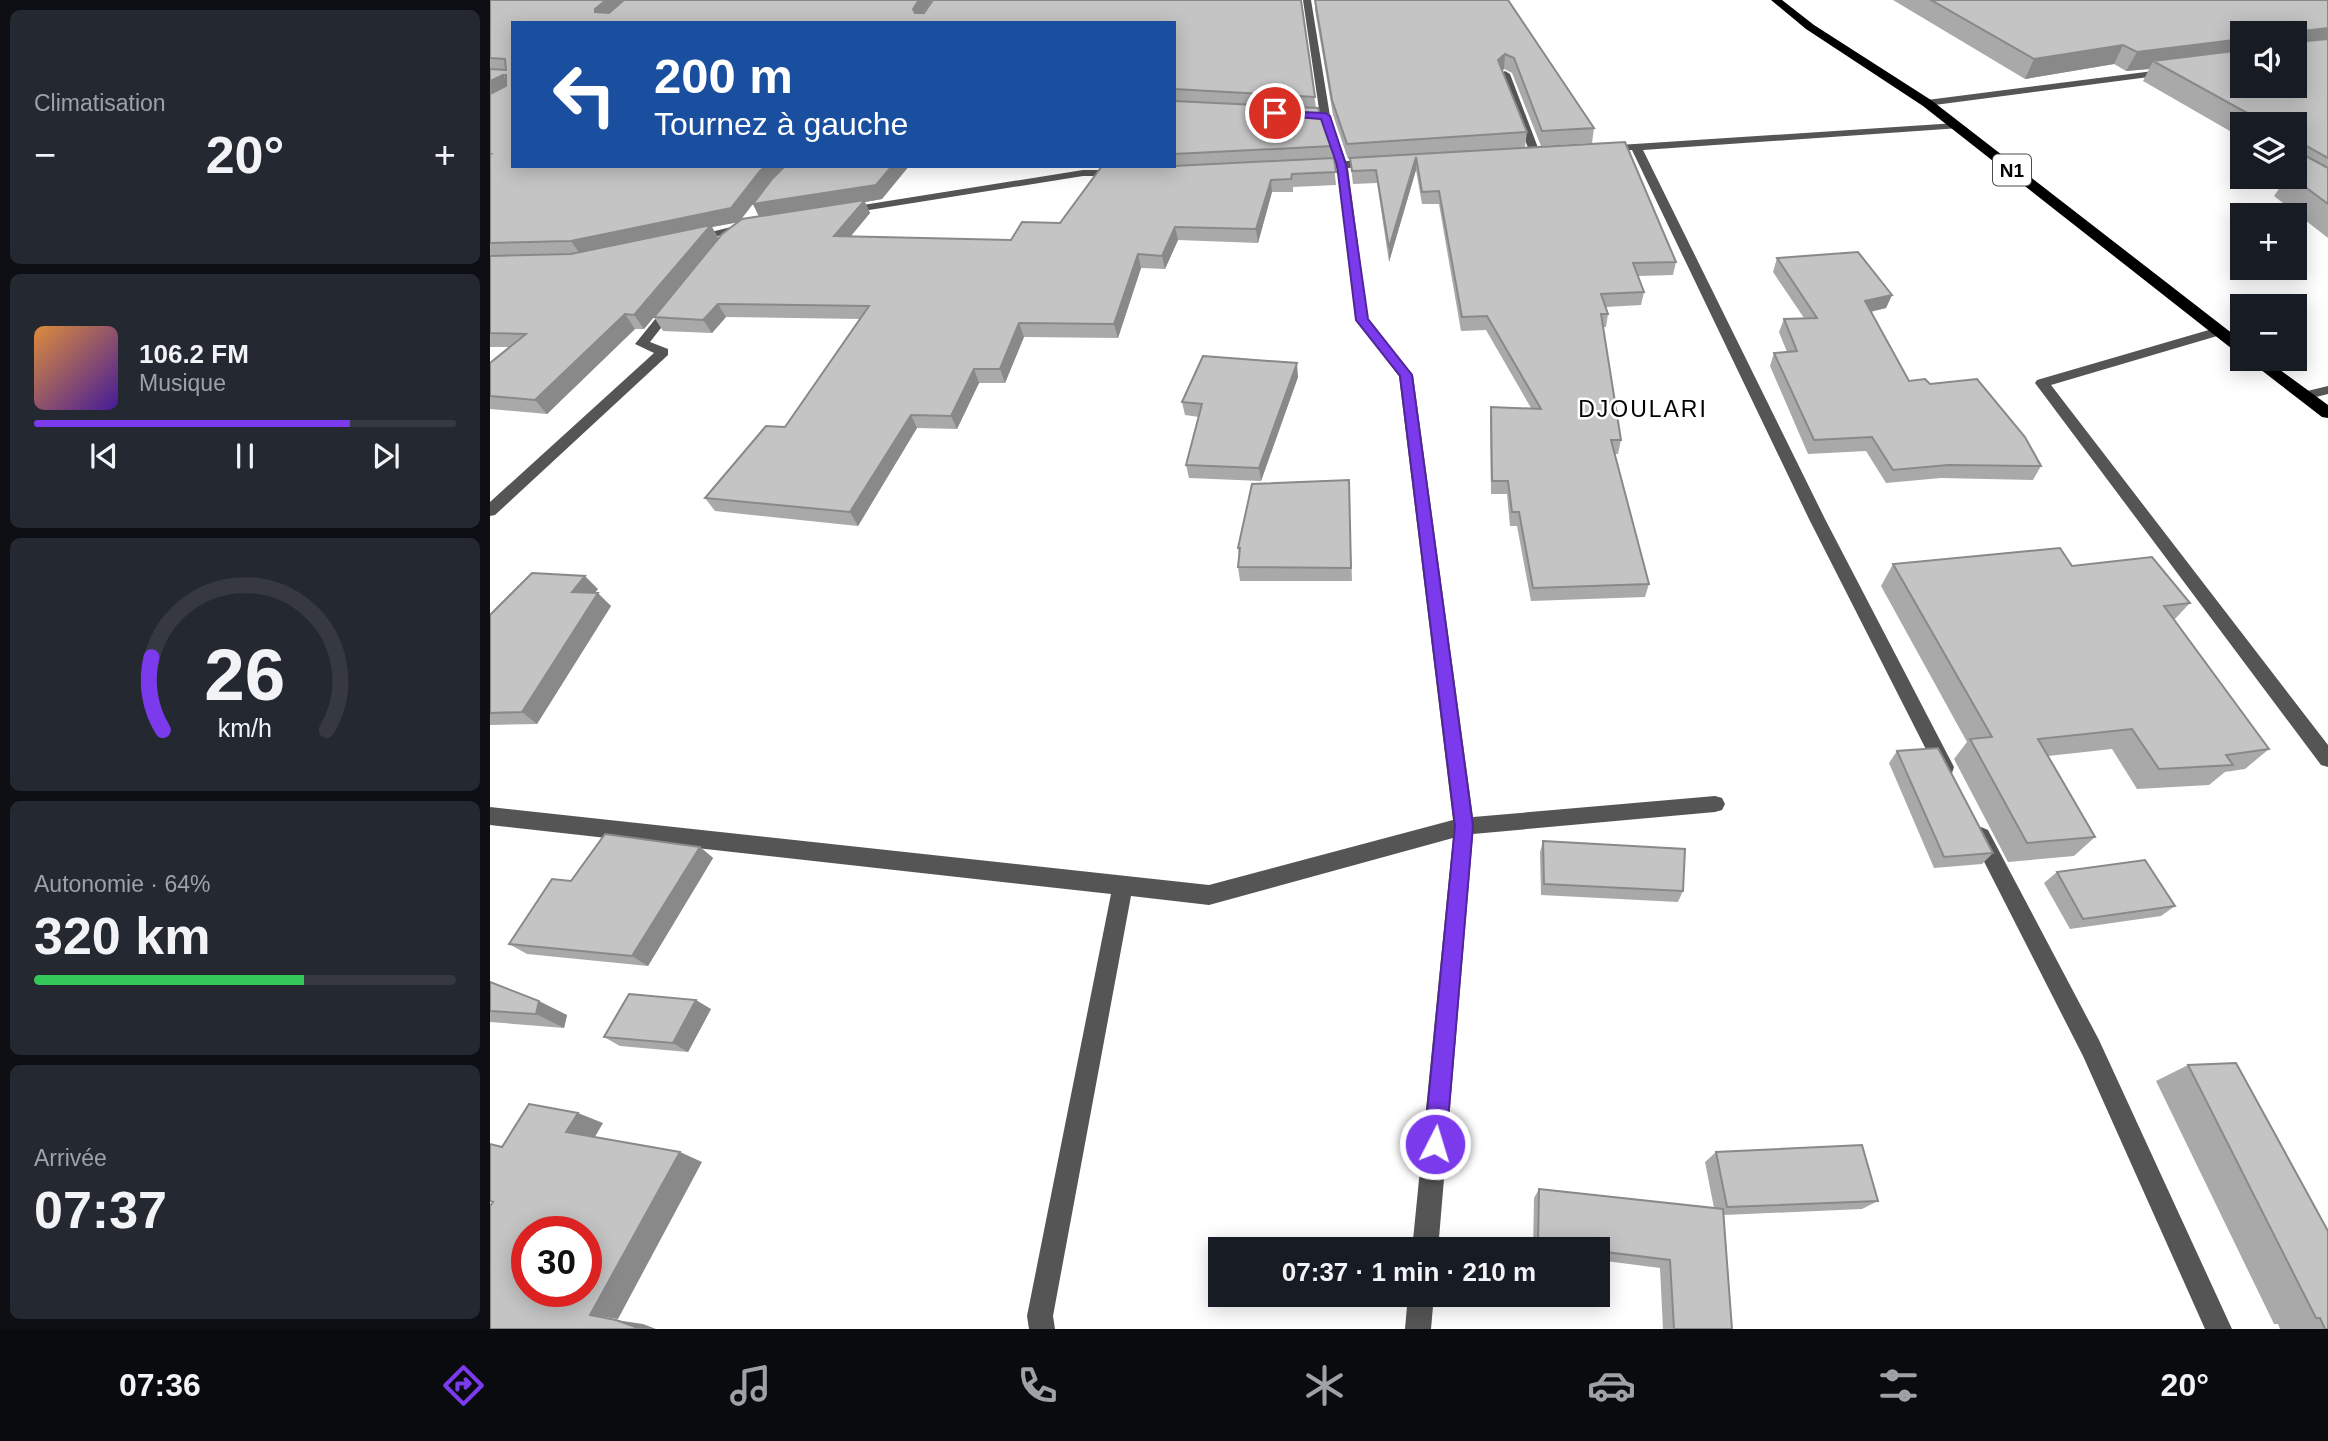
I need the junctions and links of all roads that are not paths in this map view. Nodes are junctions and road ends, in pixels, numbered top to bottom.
1 (1307, 0) edge
2 (1776, 0) edge
3 (2187, 69) edge
4 (1505, 74) edge
5 (1927, 103) junction
6 (1956, 126) junction
7 (1636, 147) junction
8 (1586, 150) edge
9 (1548, 152) edge
10 (1535, 153) junction
11 (1522, 154) edge
12 (1383, 163) edge
13 (1342, 165) junction
14 (1308, 166) edge
15 (1135, 173) edge
16 (826, 214) edge
17 (677, 241) edge
18 (724, 243) edge
19 (683, 293) edge
20 (2219, 331) junction
21 (2230, 340) edge
22 (2271, 371) edge
23 (2328, 390) edge
24 (2304, 396) junction
25 (2328, 413) edge
26 (490, 511) edge
27 (2328, 759) edge
28 (1951, 778) edge
29 (1715, 804) dead end
30 (1970, 814) edge
31 (490, 816) edge
32 (1464, 826) junction
33 (1123, 884) junction
34 (1426, 1237) edge
35 (1420, 1307) edge
36 (1042, 1329) edge
37 (1418, 1329) edge
38 (2219, 1329) edge

1 - 13 street
2 - 5 highway, N1
3 - 5 street
4 - 10 street
5 - 6 highway, N1
6 - 7 street
6 - 20 highway, N1
7 - 8 street
7 - 28 street
9 - 10 street
10 - 11 street
12 - 13 street
13 - 14 street
13 - 32 street
15 - 16 street
17 - 18 street
19 - 26 street
20 - 21 highway, N1
20 - 27 street
22 - 24 highway
23 - 24 street
24 - 25 highway
29 - 32 street
30 - 38 street
31 - 33 street
32 - 33 street
32 - 34 street
33 - 36 street
35 - 37 street

